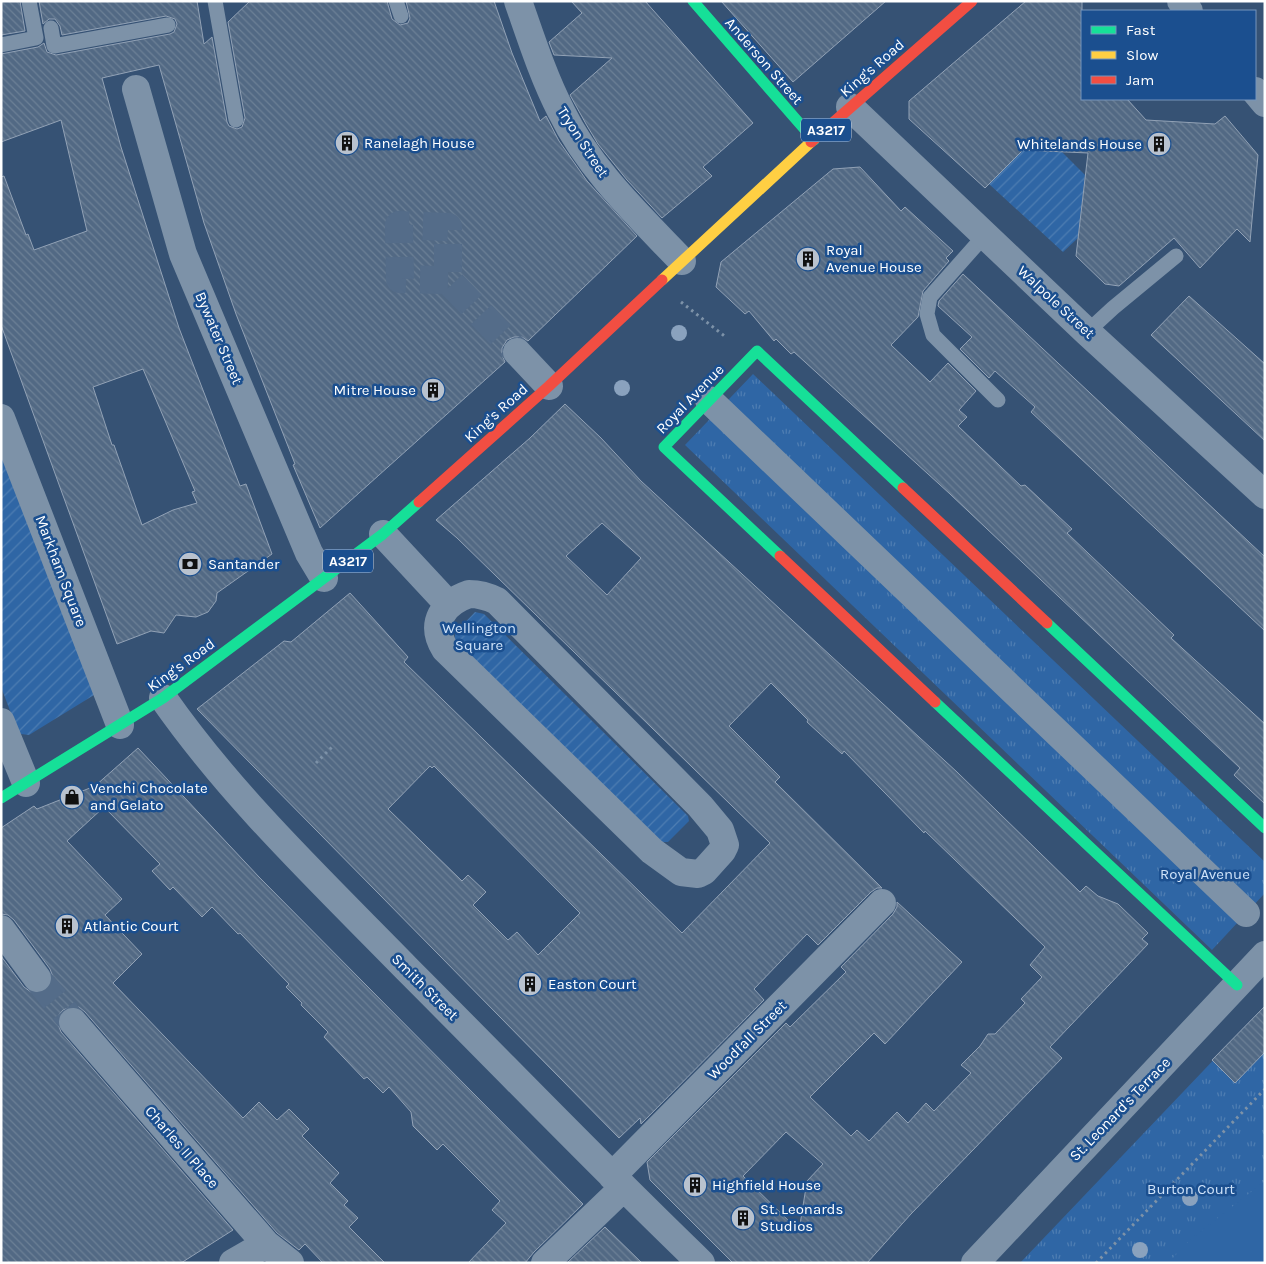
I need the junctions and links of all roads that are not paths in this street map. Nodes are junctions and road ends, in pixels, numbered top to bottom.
1 (29, 1) edge
2 (215, 1) edge
3 (396, 1) edge
4 (518, 1) edge
5 (692, 1) edge
6 (972, 1) edge
7 (401, 16) dead end
8 (168, 25) dead end
9 (51, 28) dead end
10 (1, 45) edge
11 (136, 89) dead end
12 (1256, 92) edge
13 (1265, 103) edge
14 (850, 107) junction
15 (236, 120) dead end
16 (814, 140) junction
17 (984, 235) junction
18 (1176, 256) dead end
19 (682, 261) junction
20 (1088, 332) junction
21 (517, 352) tunnel mouth
22 (549, 386) junction
23 (709, 400) junction
24 (998, 400) dead end
25 (1, 418) edge
26 (1265, 495) edge
27 (383, 534) junction
28 (324, 578) junction
29 (449, 605) junction
30 (163, 698) junction
31 (1, 722) edge
32 (120, 725) junction
33 (26, 783) junction
34 (1, 798) edge
35 (1265, 828) edge
36 (882, 903) dead end
37 (1246, 913) dead end
38 (1, 929) edge
39 (1265, 955) edge
40 (37, 978) tunnel mouth
41 (1236, 985) junction
42 (73, 1022) tunnel mouth
43 (617, 1182) junction
44 (266, 1244) junction
45 (233, 1263) edge
46 (290, 1263) edge
47 (545, 1263) edge
48 (701, 1263) edge
49 (975, 1263) edge

1 - 10 lane
2 - 15 lane
3 - 7 lane
4 - 19 street, Tryon Street
5 - 16 street, Anderson Street
6 - 14 street, King's Road / A3217
8 - 9 lane
11 - 28 street, Bywater Street
12 - 13 street
14 - 16 street, King's Road / A3217
14 - 17 street, Walpole Street
16 - 19 street, King's Road / A3217
17 - 20 street, Walpole Street
17 - 24 lane
18 - 20 lane
19 - 22 street, King's Road / A3217
20 - 26 street, Walpole Street
21 - 22 street
22 - 27 street, King's Road / A3217
23 - 35 street, Royal Avenue
23 - 37 street
23 - 41 street, Royal Avenue
25 - 32 street, Markham Square
27 - 28 street, King's Road / A3217
27 - 29 street
28 - 30 street, King's Road / A3217
29 - 29 street
30 - 32 street, King's Road / A3217
30 - 43 street, Smith Street
31 - 33 street
32 - 33 street, King's Road / A3217
33 - 34 street, King's Road / A3217
36 - 43 street, Woodfall Street
38 - 40 street
39 - 41 street, St. Leonard's Terrace
41 - 49 street, St. Leonard's Terrace
42 - 44 street, Charles II Place
43 - 47 street, Woodfall Street
43 - 48 street, Smith Street
44 - 45 street
44 - 46 street, Charles II Place

